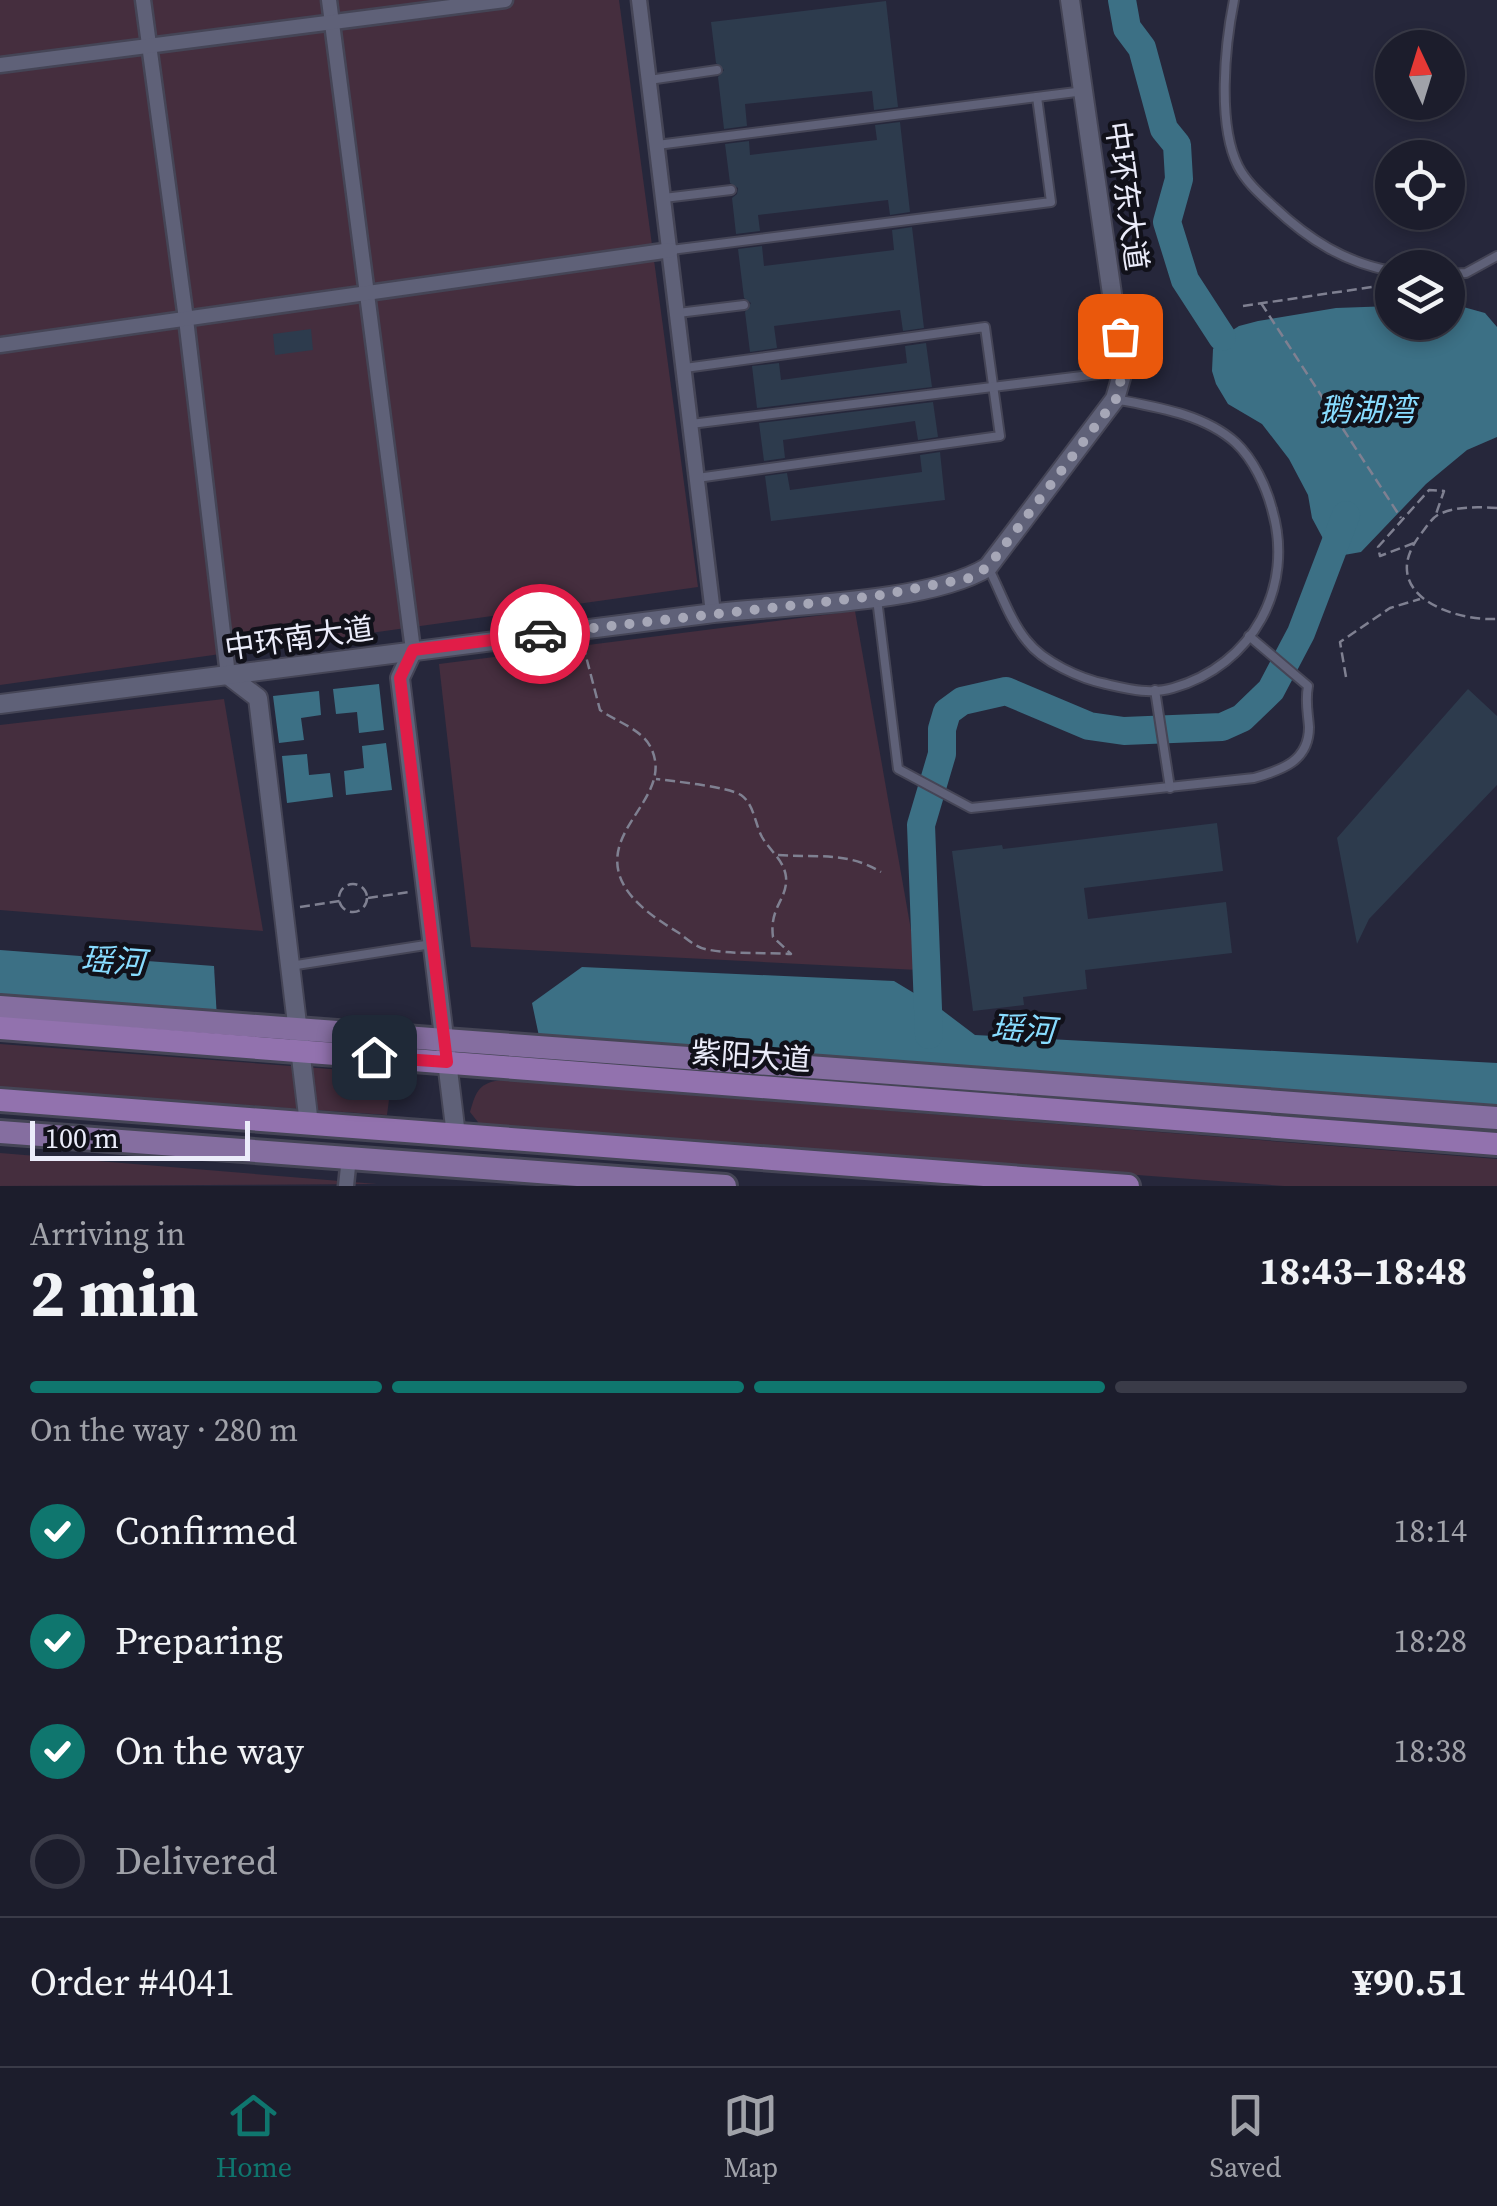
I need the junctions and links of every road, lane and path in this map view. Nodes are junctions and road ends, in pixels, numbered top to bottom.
1 (143, 0) edge
2 (329, 0) edge
3 (505, 0) edge
4 (639, 0) edge
5 (1070, 0) edge
6 (1234, 0) edge
7 (332, 23) junction
8 (149, 44) junction
9 (0, 65) edge
10 (717, 70) dead end
11 (649, 80) junction
12 (1084, 91) junction
13 (1037, 97) junction
14 (658, 146) junction
15 (731, 190) dead end
16 (664, 198) junction
17 (670, 250) junction
18 (1497, 256) edge
19 (1375, 266) edge
20 (1465, 273) edge
21 (1375, 286) edge
22 (368, 294) junction
23 (1261, 303) junction
24 (744, 305) dead end
25 (1243, 306) dead end
26 (678, 313) junction
27 (186, 318) junction
28 (0, 345) edge
29 (684, 368) junction
30 (1123, 371) junction
31 (993, 387) junction
32 (1116, 399) junction
33 (691, 424) junction
34 (698, 478) junction
35 (1497, 508) edge
36 (1436, 514) junction
37 (1401, 518) junction
38 (1415, 542) junction
39 (988, 567) junction
40 (876, 596) junction
41 (1422, 599) junction
42 (714, 613) junction
43 (1497, 620) edge
44 (579, 629) junction
45 (1249, 636) junction
46 (413, 650) junction
47 (228, 676) junction
48 (1346, 676) dead end
49 (1155, 690) junction
50 (0, 704) edge
51 (656, 779) junction
52 (1170, 788) junction
53 (777, 855) junction
54 (880, 872) dead end
55 (426, 890) junction
56 (366, 898) junction
57 (340, 901) junction
58 (283, 910) junction
59 (432, 944) junction
60 (290, 966) junction
61 (0, 1007) edge
62 (0, 1028) edge
63 (299, 1040) junction
64 (445, 1051) junction
65 (0, 1100) edge
66 (1497, 1118) edge
67 (309, 1124) junction
68 (0, 1132) edge
69 (456, 1135) junction
70 (1497, 1144) edge
71 (349, 1157) junction
72 (346, 1186) edge
73 (725, 1186) edge
74 (1128, 1186) edge

1 - 8 street
2 - 7 street
3 - 7 street
4 - 11 street
5 - 12 street, 中环东大道
6 - 19 lane
7 - 8 street
7 - 22 street
8 - 9 street
8 - 27 street
10 - 11 lane
11 - 14 street
12 - 13 lane
12 - 30 street, 中环东大道
13 - 14 lane
13 - 17 lane
14 - 16 street
15 - 16 lane
16 - 17 street
17 - 22 street
17 - 26 street
18 - 20 lane
21 - 23 path
22 - 27 street
22 - 46 street
23 - 25 path
23 - 37 path
24 - 26 lane
26 - 29 street
27 - 28 street
27 - 47 street
29 - 31 lane
29 - 33 street
30 - 31 lane
30 - 32 street, 中环东大道
31 - 33 lane
31 - 34 lane
32 - 39 street
32 - 45 lane
33 - 34 street
34 - 42 street
35 - 36 path
36 - 37 path
36 - 38 path
37 - 38 path
38 - 41 path
39 - 40 street, 中环南大道
39 - 49 lane
40 - 42 street, 中环南大道
40 - 52 lane
41 - 43 path
41 - 48 path
42 - 44 street, 中环南大道
44 - 46 street, 中环南大道
44 - 51 path
45 - 49 lane
45 - 52 lane
46 - 47 street, 中环南大道
46 - 55 street
47 - 50 street, 中环南大道
47 - 58 street
49 - 52 lane
51 - 53 path
51 - 53 path
53 - 54 path
55 - 56 path
55 - 59 street
56 - 57 path
56 - 57 path
57 - 58 path
58 - 60 street
59 - 60 lane
59 - 64 street
60 - 63 street
61 - 63 main road
62 - 63 highway, 紫阳大道
63 - 64 highway, 紫阳大道
63 - 67 street
64 - 66 main road
64 - 69 street
64 - 70 highway, 紫阳大道
65 - 67 highway
67 - 69 highway
68 - 71 main road
69 - 74 highway
71 - 72 street
71 - 73 main road

